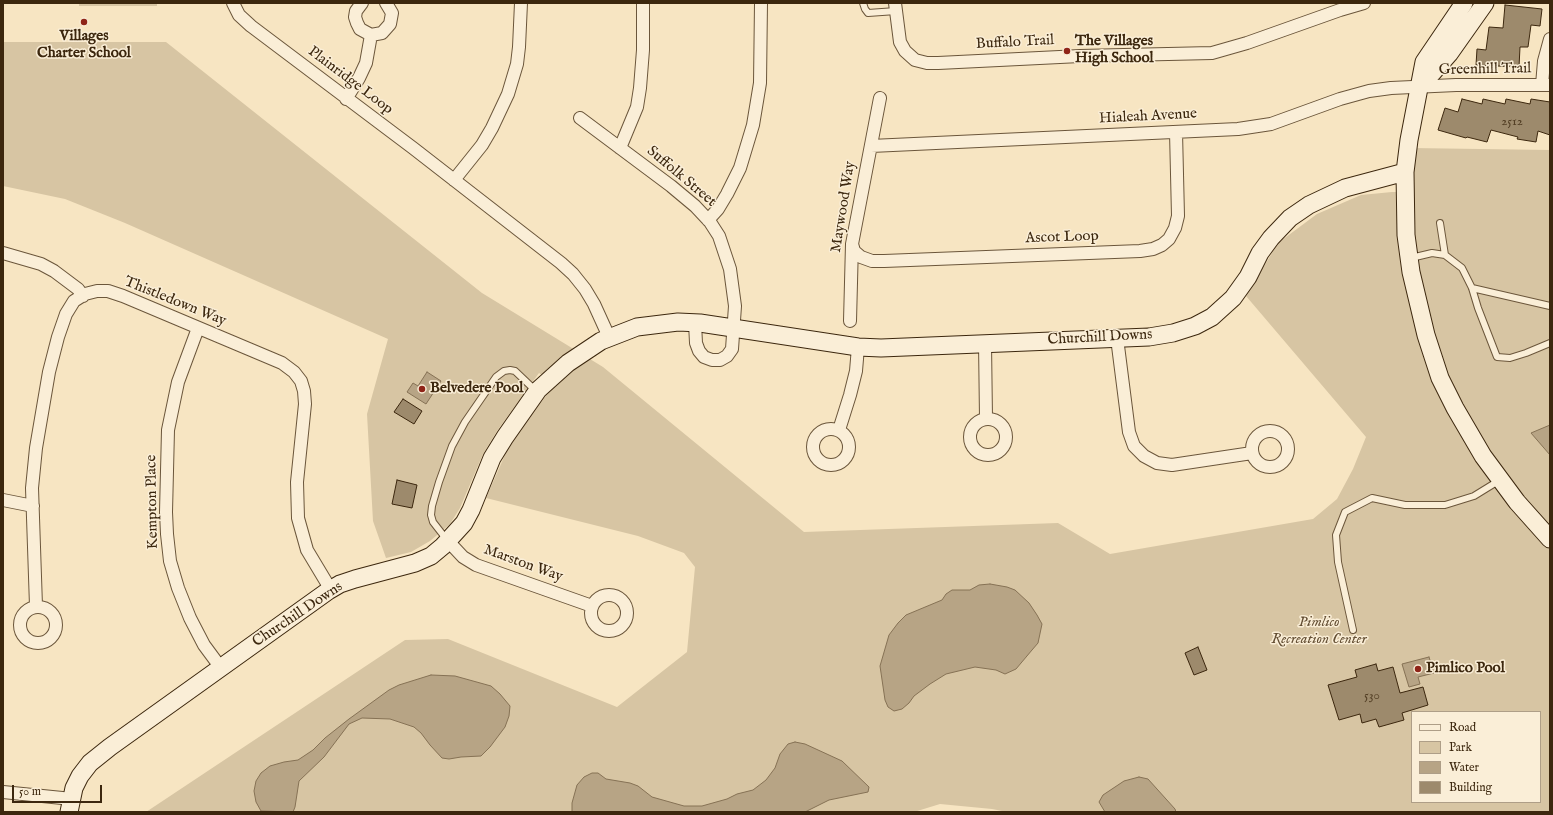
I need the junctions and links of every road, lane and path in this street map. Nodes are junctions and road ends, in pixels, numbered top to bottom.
1 (233, 3) edge
2 (362, 3) edge
3 (386, 3) edge
4 (521, 3) edge
5 (643, 3) edge
6 (761, 3) edge
7 (863, 3) edge
8 (1364, 3) edge
9 (1485, 3) edge
10 (896, 7) edge
11 (1465, 13) edge
12 (371, 34) junction
13 (1550, 39) edge
14 (1546, 85) edge
15 (1420, 87) junction
16 (880, 98) dead end
17 (346, 99) junction
18 (580, 118) dead end
19 (1176, 132) junction
20 (871, 146) junction
21 (620, 148) junction
22 (1405, 172) junction
23 (454, 180) junction
24 (708, 220) junction
25 (1440, 223) dead end
26 (852, 244) junction
27 (3, 253) edge
28 (1445, 255) junction
29 (1409, 259) junction
30 (1472, 288) junction
31 (83, 296) junction
32 (1550, 306) edge
33 (850, 321) dead end
34 (695, 323) junction
35 (198, 328) junction
36 (734, 328) junction
37 (609, 337) junction
38 (1117, 338) junction
39 (985, 343) junction
40 (1550, 343) edge
41 (858, 347) junction
42 (537, 392) junction
43 (986, 418) dead end
44 (839, 430) dead end
45 (1252, 452) dead end
46 (1500, 480) junction
47 (3, 500) edge
48 (32, 506) junction
49 (1550, 539) edge
50 (448, 541) junction
51 (331, 590) junction
52 (36, 606) dead end
53 (592, 606) dead end
54 (1353, 630) dead end
55 (221, 668) junction
56 (3, 792) edge
57 (70, 805) edge

1 - 17 street, Plainridge Loop
2 - 12 street
3 - 12 street
4 - 23 street
5 - 21 street
6 - 24 street
7 - 10 lane
8 - 10 street, Buffalo Trail
9 - 11 street
11 - 15 street
12 - 17 street
13 - 14 street
14 - 15 street, Greenhill Trail
15 - 19 street, Hialeah Avenue
15 - 22 street
16 - 20 street, Maywood Way
17 - 23 street, Plainridge Loop
18 - 21 street, Suffolk Street
19 - 20 street, Hialeah Avenue
19 - 26 street, Ascot Loop
20 - 26 street, Maywood Way
21 - 24 street, Suffolk Street
22 - 29 street
22 - 38 street, Churchill Downs
23 - 37 street, Plainridge Loop
24 - 36 street, Suffolk Street
25 - 28 lane
26 - 33 street, Maywood Way
27 - 31 street
28 - 29 lane
28 - 30 lane
29 - 46 street
30 - 32 lane
30 - 40 lane
31 - 35 street, Thistledown Way
31 - 48 street, Thistledown Way
34 - 36 street, Churchill Downs
34 - 36 street
34 - 37 street, Churchill Downs
35 - 51 street, Thistledown Way
35 - 55 street, Kempton Place
36 - 41 street, Churchill Downs
37 - 42 street, Churchill Downs
38 - 39 street, Churchill Downs
38 - 45 street
39 - 41 street, Churchill Downs
39 - 43 street
41 - 44 street
42 - 50 street, Churchill Downs
42 - 50 lane
46 - 49 street
46 - 54 lane
47 - 48 street
48 - 52 street, Thistledown Way
50 - 51 street, Churchill Downs
50 - 53 street, Marston Way
51 - 55 street, Churchill Downs
55 - 57 street, Churchill Downs
56 - 57 street

